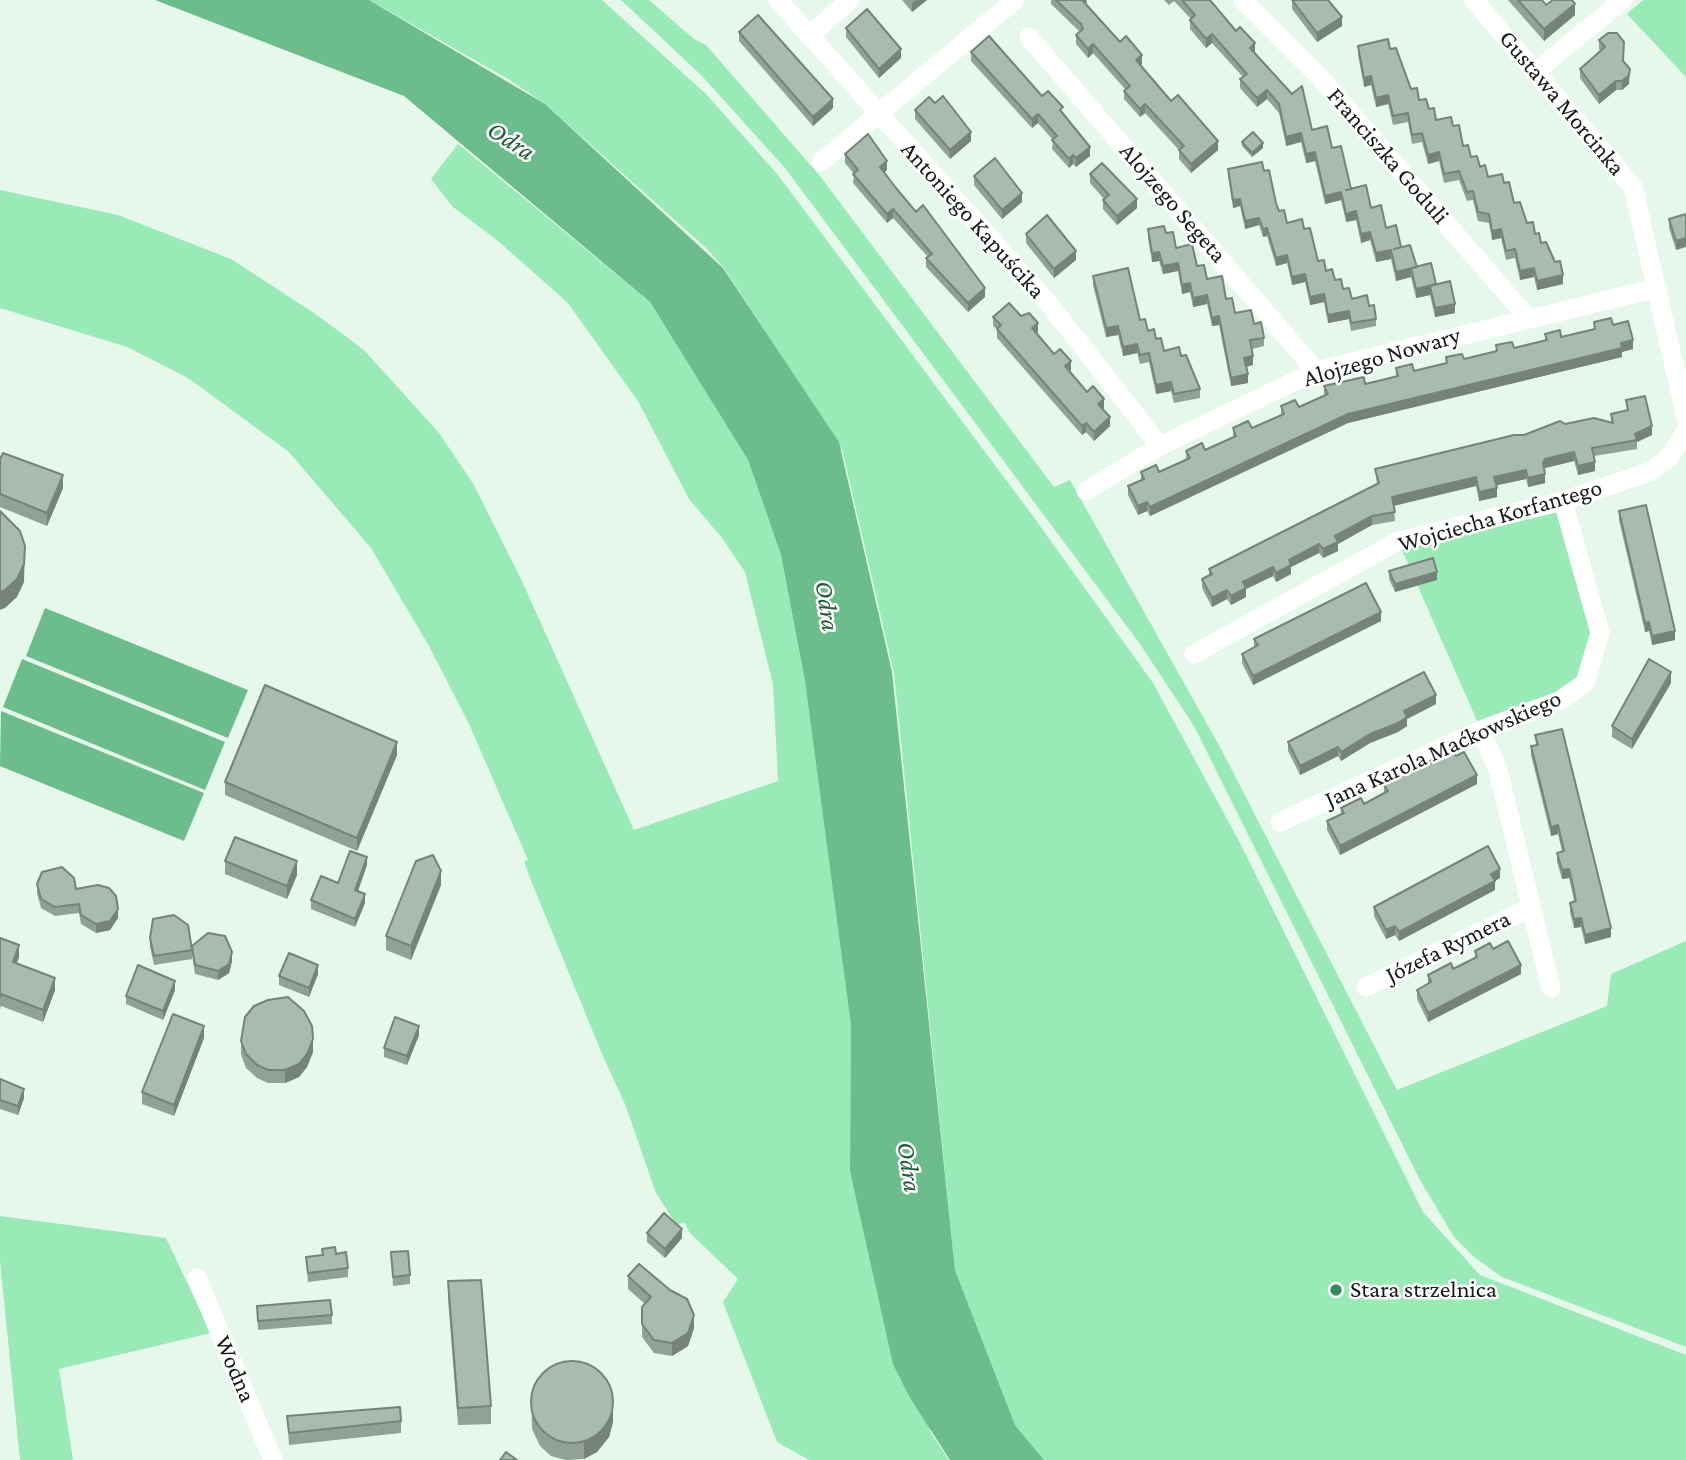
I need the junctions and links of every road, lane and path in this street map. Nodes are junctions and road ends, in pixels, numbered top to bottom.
1 (778, 0) edge
2 (850, 0) edge
3 (1015, 0) edge
4 (1243, 0) edge
5 (1475, 0) edge
6 (1623, 0) edge
7 (810, 35) junction
8 (1029, 37) dead end
9 (1536, 71) junction
10 (879, 116) junction
11 (821, 162) dead end
12 (1657, 288) junction
13 (1527, 317) junction
14 (1317, 371) junction
15 (1686, 417) edge
16 (1686, 431) edge
17 (1160, 446) junction
18 (1086, 491) dead end
19 (1563, 501) junction
20 (1194, 654) dead end
21 (1481, 730) junction
22 (1280, 822) dead end
23 (1531, 907) junction
24 (1366, 987) dead end
25 (1551, 988) dead end
26 (197, 1278) dead end
27 (273, 1460) edge

1 - 7 street, Antoniego Kapuścika
2 - 7 street
3 - 10 street
4 - 13 street, Franciszka Goduli
5 - 9 street, Gustawa Morcinka
6 - 9 street
7 - 10 street, Antoniego Kapuścika
8 - 14 street, Alojzego Segeta
9 - 12 street, Gustawa Morcinka
10 - 11 street
10 - 17 street, Antoniego Kapuścika
12 - 13 street, Alojzego Nowary
12 - 15 street, Gustawa Morcinka
13 - 14 street, Alojzego Nowary
14 - 17 street, Alojzego Nowary
16 - 19 street, Wojciecha Korfantego
17 - 18 street, Alojzego Nowary
19 - 20 street, Wojciecha Korfantego
19 - 21 street, Jana Karola Maćkowskiego
21 - 22 street, Jana Karola Maćkowskiego
21 - 23 street, Józefa Rymera
23 - 24 street, Józefa Rymera
23 - 25 street, Józefa Rymera
26 - 27 street, Wodna

